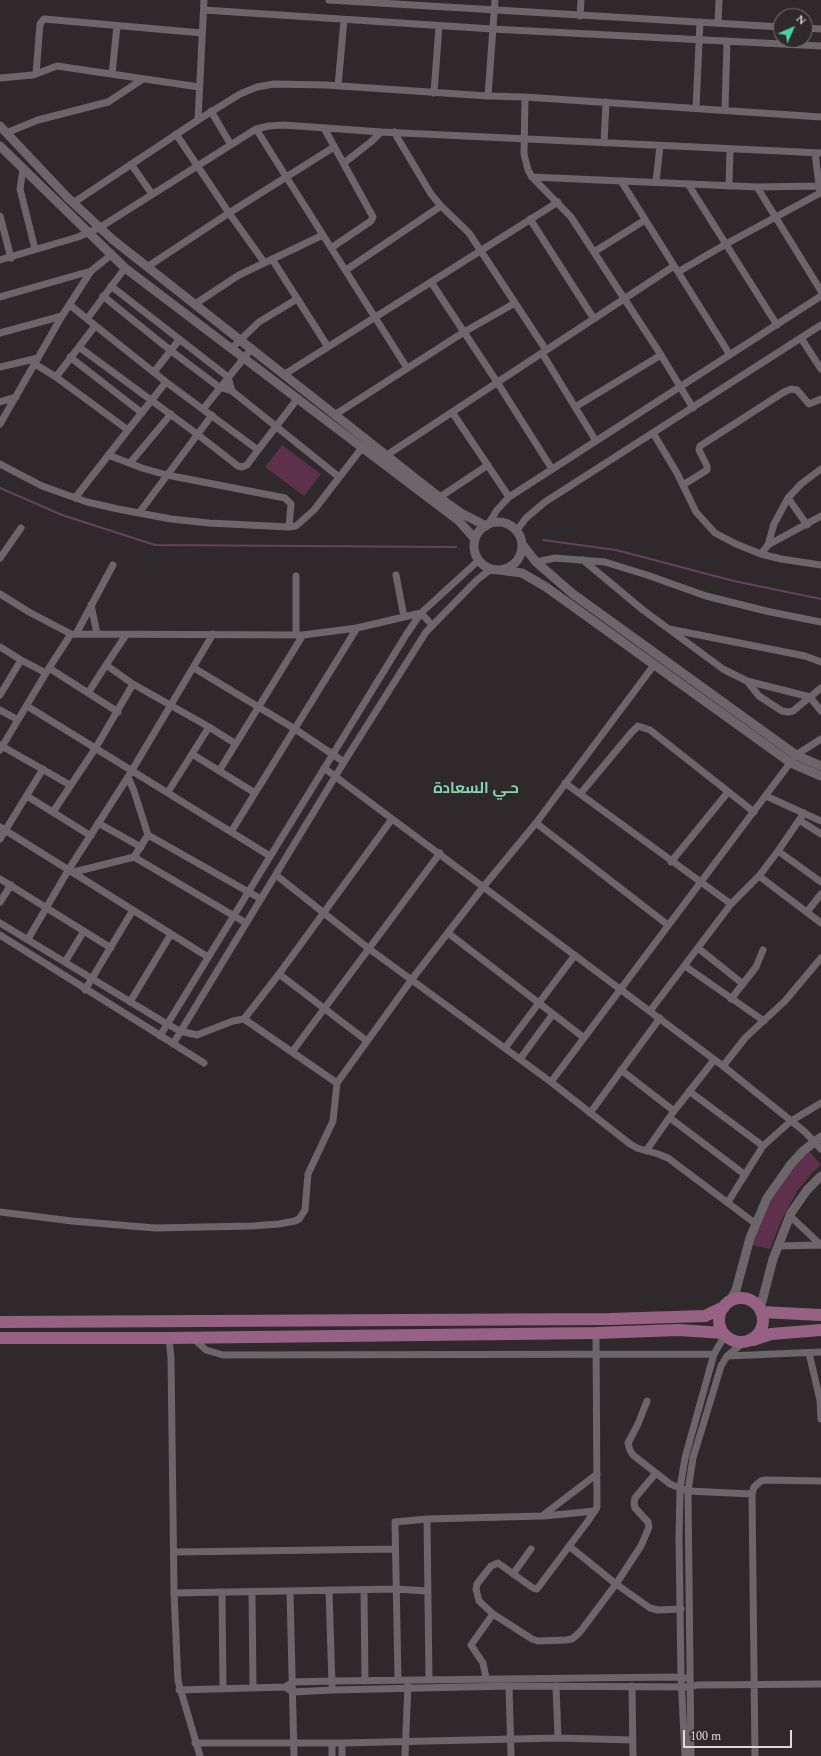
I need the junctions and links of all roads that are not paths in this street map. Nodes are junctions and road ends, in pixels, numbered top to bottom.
1 (204, 0) edge
2 (329, 0) edge
3 (495, 0) edge
4 (581, 0) edge
5 (719, 0) edge
6 (204, 10) junction
7 (494, 11) junction
8 (580, 16) junction
9 (344, 20) junction
10 (700, 22) junction
11 (718, 23) junction
12 (117, 26) junction
13 (439, 26) junction
14 (773, 26) edge
15 (492, 29) junction
16 (202, 33) junction
17 (700, 40) junction
18 (728, 41) junction
19 (821, 46) edge
20 (36, 74) junction
21 (112, 74) junction
22 (0, 78) edge
23 (143, 79) junction
24 (338, 86) junction
25 (199, 87) junction
26 (434, 93) junction
27 (488, 96) junction
28 (525, 97) junction
29 (606, 102) junction
30 (696, 108) junction
31 (725, 110) junction
32 (211, 111) junction
33 (821, 117) edge
34 (198, 120) junction
35 (324, 128) junction
36 (3, 129) edge
37 (256, 129) junction
38 (381, 132) junction
39 (394, 132) junction
40 (176, 134) junction
41 (524, 139) junction
42 (604, 143) junction
43 (231, 145) junction
44 (0, 146) edge
45 (660, 146) junction
46 (334, 147) junction
47 (730, 149) junction
48 (818, 153) edge
49 (344, 163) junction
50 (132, 164) junction
51 (198, 166) junction
52 (23, 169) junction
53 (287, 177) junction
54 (532, 177) junction
55 (621, 181) junction
56 (656, 182) junction
57 (688, 184) junction
58 (729, 186) junction
59 (757, 187) junction
60 (820, 191) edge
61 (152, 194) junction
62 (558, 202) junction
63 (73, 203) junction
64 (441, 206) junction
65 (228, 213) junction
66 (0, 216) edge
67 (776, 217) junction
68 (530, 219) junction
69 (645, 220) junction
70 (99, 228) junction
71 (89, 233) junction
72 (323, 235) junction
73 (726, 244) junction
74 (331, 248) junction
75 (35, 249) junction
76 (481, 251) junction
77 (594, 252) junction
78 (111, 255) junction
79 (11, 258) junction
80 (272, 259) junction
81 (0, 260) edge
82 (264, 262) junction
83 (674, 266) junction
84 (147, 267) junction
85 (125, 268) junction
86 (346, 270) junction
87 (91, 271) junction
88 (678, 272) junction
89 (431, 282) junction
90 (111, 286) junction
91 (821, 291) edge
92 (0, 296) edge
93 (103, 296) junction
94 (821, 296) edge
95 (624, 298) junction
96 (297, 299) junction
97 (515, 303) junction
98 (195, 304) junction
99 (70, 305) junction
100 (62, 316) junction
101 (376, 317) junction
102 (594, 319) junction
103 (87, 320) junction
104 (777, 325) junction
105 (821, 325) edge
106 (95, 326) junction
107 (464, 332) junction
108 (0, 333) edge
109 (801, 338) junction
110 (240, 339) junction
111 (178, 340) junction
112 (78, 347) junction
113 (328, 347) junction
114 (232, 348) junction
115 (252, 348) junction
116 (170, 350) junction
117 (544, 351) junction
118 (661, 355) junction
119 (730, 355) junction
120 (70, 357) junction
121 (244, 358) junction
122 (37, 361) junction
123 (0, 367) edge
124 (407, 368) junction
125 (821, 369) edge
126 (154, 372) junction
127 (285, 374) junction
128 (56, 377) junction
129 (228, 377) junction
130 (166, 382) junction
131 (497, 382) junction
132 (219, 387) junction
133 (680, 387) junction
134 (232, 391) junction
135 (16, 397) junction
136 (298, 398) junction
137 (821, 399) edge
138 (151, 400) junction
139 (0, 402) edge
140 (575, 407) junction
141 (204, 408) junction
142 (693, 408) junction
143 (452, 412) junction
144 (142, 413) junction
145 (171, 414) junction
146 (336, 414) junction
147 (212, 415) junction
148 (0, 424) edge
149 (275, 427) junction
150 (128, 430) junction
151 (653, 433) junction
152 (197, 434) junction
153 (368, 440) junction
154 (596, 441) junction
155 (362, 447) junction
156 (258, 450) junction
157 (108, 455) junction
158 (387, 455) junction
159 (0, 464) edge
160 (130, 464) junction
161 (488, 465) junction
162 (552, 469) junction
163 (821, 469) edge
164 (167, 475) junction
165 (339, 477) junction
166 (683, 485) junction
167 (440, 497) junction
168 (509, 497) junction
169 (74, 498) junction
170 (788, 498) junction
171 (139, 513) junction
172 (821, 516) edge
173 (487, 524) junction
174 (807, 525) junction
175 (21, 528) dead end
176 (289, 528) junction
177 (517, 530) junction
178 (475, 539) junction
179 (522, 544) junction
180 (768, 545) junction
181 (761, 554) junction
182 (0, 558) edge
183 (479, 560) junction
184 (582, 560) junction
185 (536, 562) junction
186 (114, 565) dead end
187 (821, 565) edge
188 (495, 570) junction
189 (396, 575) dead end
190 (296, 576) dead end
191 (0, 594) edge
192 (91, 605) junction
193 (421, 613) junction
194 (404, 617) junction
195 (821, 622) edge
196 (432, 625) junction
197 (357, 628) junction
198 (667, 628) junction
199 (74, 634) junction
200 (97, 634) junction
201 (214, 634) junction
202 (126, 635) junction
203 (300, 635) junction
204 (0, 647) edge
205 (21, 660) junction
206 (821, 662) edge
207 (106, 665) junction
208 (654, 665) junction
209 (194, 668) junction
210 (47, 670) junction
211 (747, 681) junction
212 (3, 684) edge
213 (134, 684) junction
214 (821, 688) edge
215 (88, 693) junction
216 (0, 695) edge
217 (810, 697) junction
218 (170, 705) junction
219 (26, 706) junction
220 (258, 708) junction
221 (0, 710) edge
222 (821, 711) edge
223 (118, 712) junction
224 (18, 720) junction
225 (209, 727) junction
226 (295, 729) junction
227 (821, 739) edge
228 (236, 744) junction
229 (1, 747) edge
230 (95, 748) junction
231 (332, 753) junction
232 (192, 754) junction
233 (793, 759) junction
234 (344, 762) junction
235 (821, 766) edge
236 (324, 768) junction
237 (43, 769) junction
238 (132, 770) junction
239 (219, 771) junction
240 (336, 775) junction
241 (821, 776) edge
242 (128, 778) junction
243 (566, 783) junction
244 (70, 785) junction
245 (168, 792) junction
246 (728, 792) junction
247 (255, 793) junction
248 (581, 793) junction
249 (26, 796) junction
250 (766, 796) junction
251 (53, 812) junction
252 (754, 812) junction
253 (804, 813) junction
254 (392, 819) junction
255 (799, 820) junction
256 (821, 821) edge
257 (98, 823) junction
258 (536, 823) junction
259 (3, 829) edge
260 (231, 832) junction
261 (821, 834) edge
262 (148, 835) junction
263 (91, 836) junction
264 (0, 839) edge
265 (141, 847) junction
266 (778, 851) junction
267 (440, 853) junction
268 (270, 856) junction
269 (134, 857) junction
270 (671, 862) junction
271 (71, 871) junction
272 (276, 875) junction
273 (759, 876) junction
274 (0, 879) edge
275 (699, 882) junction
276 (821, 882) edge
277 (11, 885) junction
278 (484, 886) junction
279 (248, 891) junction
280 (821, 894) edge
281 (261, 898) junction
282 (0, 902) edge
283 (731, 904) junction
284 (46, 908) junction
285 (134, 910) junction
286 (807, 912) junction
287 (324, 913) junction
288 (233, 915) junction
289 (0, 923) edge
290 (246, 923) junction
291 (821, 923) edge
292 (668, 925) junction
293 (84, 931) junction
294 (448, 933) junction
295 (171, 934) junction
296 (0, 935) edge
297 (28, 939) junction
298 (111, 948) junction
299 (368, 948) junction
300 (698, 948) junction
301 (763, 950) dead end
302 (575, 955) junction
303 (208, 957) junction
304 (821, 958) edge
305 (65, 962) junction
306 (684, 966) junction
307 (278, 974) junction
308 (91, 978) junction
309 (412, 979) junction
310 (743, 984) junction
311 (620, 988) junction
312 (85, 990) junction
313 (731, 999) junction
314 (130, 1002) junction
315 (538, 1002) junction
316 (324, 1008) junction
317 (650, 1011) junction
318 (553, 1014) junction
319 (660, 1018) junction
320 (244, 1019) junction
321 (764, 1021) junction
322 (167, 1024) junction
323 (180, 1031) junction
324 (160, 1036) junction
325 (584, 1037) junction
326 (367, 1040) junction
327 (173, 1044) junction
328 (506, 1048) junction
329 (292, 1052) junction
330 (520, 1058) junction
331 (714, 1060) junction
332 (204, 1063) dead end
333 (723, 1066) junction
334 (621, 1070) junction
335 (551, 1082) junction
336 (337, 1083) junction
337 (689, 1091) junction
338 (821, 1103) edge
339 (674, 1111) junction
340 (590, 1113) junction
341 (670, 1118) junction
342 (791, 1121) junction
343 (818, 1139) edge
344 (763, 1146) junction
345 (821, 1149) edge
346 (646, 1151) junction
347 (744, 1174) junction
348 (821, 1176) edge
349 (728, 1202) junction
350 (0, 1212) edge
351 (790, 1216) junction
352 (756, 1224) junction
353 (821, 1245) edge
354 (778, 1246) junction
355 (727, 1304) junction
356 (761, 1311) junction
357 (821, 1315) edge
358 (0, 1322) edge
359 (821, 1330) edge
360 (596, 1333) junction
361 (724, 1334) junction
362 (0, 1338) edge
363 (169, 1338) junction
364 (193, 1338) junction
365 (747, 1342) junction
366 (821, 1352) edge
367 (810, 1353) junction
368 (596, 1354) junction
369 (714, 1354) junction
370 (727, 1356) junction
371 (821, 1400) edge
372 (647, 1401) dead end
373 (821, 1419) edge
374 (656, 1473) junction
375 (597, 1474) junction
376 (821, 1481) edge
377 (680, 1488) junction
378 (688, 1491) junction
379 (752, 1494) junction
380 (595, 1511) junction
381 (542, 1516) junction
382 (427, 1519) junction
383 (569, 1546) junction
384 (395, 1549) junction
385 (531, 1549) dead end
386 (174, 1552) junction
387 (513, 1574) junction
388 (616, 1584) junction
389 (396, 1589) junction
390 (329, 1590) junction
391 (364, 1590) junction
392 (290, 1591) junction
393 (428, 1591) junction
394 (222, 1592) junction
395 (252, 1592) junction
396 (174, 1593) junction
397 (681, 1609) junction
398 (493, 1614) junction
399 (681, 1677) junction
400 (486, 1678) junction
401 (690, 1679) junction
402 (398, 1680) junction
403 (408, 1680) junction
404 (429, 1680) junction
405 (332, 1681) junction
406 (365, 1681) junction
407 (293, 1682) junction
408 (754, 1684) junction
409 (821, 1684) edge
410 (509, 1686) junction
411 (556, 1686) junction
412 (632, 1686) junction
413 (693, 1686) junction
414 (253, 1687) junction
415 (285, 1687) junction
416 (682, 1687) junction
417 (223, 1688) junction
418 (408, 1688) junction
419 (179, 1690) junction
420 (333, 1690) junction
421 (293, 1692) junction
422 (558, 1738) junction
423 (510, 1739) junction
424 (632, 1740) junction
425 (405, 1742) junction
426 (195, 1743) junction
427 (294, 1743) junction
428 (332, 1743) junction
429 (342, 1743) junction
430 (200, 1756) edge
431 (294, 1756) edge
432 (332, 1756) edge
433 (342, 1756) edge
434 (405, 1756) edge
435 (511, 1756) edge
436 (632, 1756) edge
437 (684, 1756) edge
438 (691, 1756) edge
439 (755, 1756) edge

1 - 6 street
2 - 7 street
3 - 7 street
4 - 8 street
5 - 11 street
6 - 9 street
6 - 16 street
7 - 8 street
7 - 15 street
8 - 10 street
9 - 13 street
9 - 24 street
10 - 11 street
10 - 17 street
11 - 14 street
12 - 16 street
12 - 20 street
12 - 21 street
13 - 15 street
13 - 26 street
15 - 17 street
15 - 27 street
16 - 25 street
17 - 18 street
17 - 30 street
18 - 19 street
18 - 31 street
20 - 21 street
20 - 22 street
21 - 23 street
23 - 25 street
23 - 36 street
24 - 26 street
24 - 32 street
25 - 34 street
26 - 27 street
27 - 28 street
28 - 29 street
28 - 41 street
29 - 30 street
29 - 42 street
30 - 31 street
31 - 33 street
32 - 34 street
32 - 43 street
34 - 40 street
35 - 37 street
35 - 38 street
35 - 46 street
36 - 63 street
37 - 43 street
37 - 53 street
38 - 39 street
38 - 49 street
39 - 41 street
39 - 64 street
40 - 50 street
40 - 51 street
41 - 42 street
41 - 54 street
42 - 45 street
43 - 51 street
44 - 52 street
45 - 47 street
45 - 56 street
46 - 49 street
46 - 53 street
47 - 48 street
47 - 58 street
48 - 60 street
49 - 74 street
50 - 61 street
50 - 63 street
51 - 61 street
51 - 65 street
52 - 71 street
52 - 75 street
53 - 65 street
53 - 72 street
54 - 55 street
54 - 62 street
55 - 56 street
55 - 69 street
56 - 57 street
57 - 58 street
57 - 73 street
58 - 59 street
59 - 60 street
59 - 67 street
60 - 67 street
61 - 70 street
62 - 68 street
62 - 77 street
63 - 70 street
64 - 76 street
64 - 86 street
65 - 82 street
65 - 84 street
66 - 79 street
67 - 73 street
67 - 91 street
68 - 76 street
68 - 102 street
69 - 77 street
69 - 83 street
70 - 71 street
70 - 84 street
71 - 75 street
71 - 78 street
72 - 74 street
72 - 80 street
73 - 88 street
73 - 104 street
74 - 86 street
75 - 79 street
76 - 89 street
76 - 97 street
77 - 95 street
78 - 85 street
78 - 87 street
79 - 81 street
80 - 82 street
80 - 96 street
82 - 98 street
83 - 88 street
83 - 95 street
84 - 98 street
85 - 90 street
85 - 114 street
86 - 101 street
87 - 92 street
87 - 99 street
88 - 119 street
89 - 101 street
89 - 107 street
90 - 93 street
90 - 111 street
93 - 103 street
93 - 116 street
94 - 104 street
95 - 102 street
95 - 118 street
96 - 110 street
96 - 113 street
97 - 107 street
97 - 117 street
98 - 110 street
99 - 100 street
99 - 103 street
100 - 108 street
100 - 122 street
101 - 113 street
101 - 124 street
102 - 117 street
103 - 106 street
104 - 119 street
105 - 109 street
106 - 112 street
106 - 126 street
107 - 124 street
107 - 131 street
109 - 125 street
109 - 142 street
110 - 114 street
110 - 115 street
111 - 116 street
111 - 129 street
112 - 120 street
112 - 138 street
113 - 127 street
114 - 121 street
115 - 121 street
115 - 127 street
116 - 126 street
116 - 132 street
117 - 131 street
117 - 140 street
118 - 133 street
118 - 140 street
119 - 133 street
120 - 128 street
120 - 144 street
121 - 129 street
121 - 136 street
122 - 123 street
122 - 128 street
122 - 135 street
124 - 146 street
126 - 130 street
127 - 146 street
128 - 150 street
129 - 132 street
129 - 134 street
130 - 138 street
130 - 141 street
131 - 143 street
131 - 162 street
132 - 134 street
132 - 141 street
133 - 142 street
133 - 154 street
134 - 149 street
135 - 139 street
135 - 148 street
136 - 149 street
136 - 155 street
137 - 166 street
138 - 144 street
138 - 145 street
140 - 154 street
141 - 147 street
142 - 151 street
143 - 158 street
143 - 161 street
144 - 150 street
145 - 152 street
145 - 160 street
146 - 153 street
147 - 152 street
147 - 156 street
149 - 156 street
149 - 165 street
150 - 157 street
151 - 166 street
151 - 177 street
152 - 156 street
152 - 164 street
153 - 155 street
153 - 158 street
154 - 162 street
155 - 165 street
155 - 178 street
157 - 160 street
157 - 169 street
158 - 167 street
159 - 169 street
160 - 164 street
161 - 167 street
161 - 168 street
162 - 168 street
163 - 170 street
164 - 171 street
164 - 176 street
165 - 176 street
166 - 181 street
167 - 173 street
168 - 173 street
169 - 171 street
170 - 174 street
170 - 180 street
171 - 176 street
172 - 174 street
173 - 177 street
173 - 178 street
174 - 180 street
175 - 182 street
177 - 179 street
178 - 183 street
179 - 185 street
179 - 188 street
180 - 181 street
181 - 187 street
183 - 188 street
183 - 193 street
184 - 185 street
184 - 195 street
184 - 198 street
185 - 233 street
186 - 192 street
188 - 196 street
188 - 208 street
189 - 194 street
190 - 203 street
191 - 199 street
192 - 199 street
192 - 200 street
193 - 194 street
193 - 196 street
193 - 231 street
194 - 197 street
196 - 234 street
197 - 203 street
197 - 226 street
198 - 206 street
198 - 211 street
199 - 200 street
199 - 210 street
200 - 202 street
201 - 202 street
201 - 203 street
201 - 209 street
202 - 207 street
203 - 220 street
204 - 205 street
205 - 210 street
205 - 212 street
207 - 213 street
207 - 215 street
208 - 233 street
208 - 243 street
209 - 218 street
209 - 220 street
210 - 215 street
210 - 219 street
211 - 217 street
211 - 217 street
212 - 216 street
213 - 218 street
213 - 223 street
214 - 217 street
215 - 223 street
217 - 222 street
218 - 225 street
218 - 238 street
219 - 224 street
219 - 230 street
220 - 226 street
220 - 228 street
221 - 224 street
223 - 230 street
224 - 229 street
225 - 228 street
225 - 232 street
226 - 231 street
226 - 247 street
227 - 233 street
228 - 239 street
229 - 237 street
230 - 238 street
230 - 244 street
231 - 234 street
231 - 236 street
232 - 239 street
232 - 245 street
233 - 235 street
233 - 241 street
233 - 250 street
234 - 240 street
236 - 240 street
236 - 268 street
237 - 244 street
237 - 249 street
238 - 242 street
238 - 245 street
239 - 247 street
240 - 254 street
240 - 272 street
242 - 257 street
242 - 262 street
243 - 248 street
243 - 258 street
244 - 251 street
245 - 260 street
246 - 248 street
246 - 252 street
246 - 270 street
247 - 260 street
248 - 270 street
249 - 251 street
249 - 259 street
250 - 252 street
250 - 253 street
251 - 263 street
252 - 275 street
253 - 255 street
253 - 256 street
254 - 267 street
254 - 287 street
255 - 261 street
255 - 266 street
257 - 263 street
257 - 265 street
258 - 278 street
258 - 292 street
259 - 264 street
259 - 271 street
260 - 268 street
262 - 265 street
262 - 279 street
263 - 271 street
265 - 269 street
266 - 273 street
266 - 276 street
267 - 278 street
267 - 299 street
268 - 279 street
269 - 271 street
269 - 288 street
270 - 275 street
271 - 284 street
271 - 285 street
272 - 281 street
272 - 287 street
273 - 283 street
273 - 286 street
274 - 277 street
275 - 283 street
275 - 292 street
277 - 282 street
277 - 284 street
278 - 294 street
278 - 302 street
279 - 281 street
279 - 288 street
280 - 286 street
281 - 290 street
283 - 300 street
284 - 293 street
284 - 297 street
285 - 295 street
285 - 298 street
286 - 291 street
287 - 299 street
287 - 307 street
288 - 290 street
288 - 303 street
289 - 297 street
290 - 323 street
292 - 311 street
293 - 298 street
293 - 305 street
294 - 309 street
294 - 315 street
295 - 303 street
295 - 314 street
296 - 312 street
297 - 305 street
298 - 308 street
299 - 309 street
299 - 316 street
300 - 306 street
300 - 310 street
301 - 310 street
302 - 311 street
302 - 315 street
303 - 322 street
304 - 321 street
305 - 308 street
306 - 313 street
306 - 317 street
307 - 316 street
307 - 320 street
308 - 312 street
308 - 314 street
309 - 326 street
309 - 328 street
310 - 313 street
311 - 317 street
311 - 325 street
312 - 324 street
313 - 321 street
314 - 322 street
315 - 318 street
315 - 328 street
316 - 326 street
316 - 329 street
317 - 319 street
318 - 325 street
318 - 330 street
319 - 331 street
319 - 334 street
320 - 323 street
320 - 329 street
321 - 333 street
322 - 323 street
322 - 324 street
323 - 327 street
324 - 327 street
325 - 335 street
326 - 336 street
327 - 332 street
328 - 330 street
329 - 336 street
330 - 335 street
331 - 333 street
331 - 337 street
333 - 342 street
334 - 339 street
334 - 340 street
335 - 340 street
336 - 350 street
337 - 339 street
337 - 344 street
338 - 342 street
339 - 341 street
340 - 346 street
341 - 346 street
341 - 347 street
342 - 343 street
342 - 344 street
343 - 345 street
343 - 352 street
344 - 347 street
346 - 349 street
347 - 349 street
348 - 351 street
349 - 352 street
351 - 353 street
351 - 354 street
352 - 355 street
353 - 354 street
354 - 356 street
355 - 356 main road
355 - 358 main road
355 - 361 main road
356 - 357 main road
356 - 365 main road
359 - 365 main road
360 - 361 main road
360 - 364 main road
360 - 368 street
361 - 365 main road
361 - 369 street
362 - 363 main road
363 - 364 main road
363 - 386 street
364 - 368 street
365 - 370 street
366 - 367 street
367 - 370 street
367 - 371 street
368 - 369 street
368 - 375 street
369 - 377 street
370 - 378 street
371 - 373 street
372 - 374 street
374 - 377 street
374 - 388 street
375 - 380 street
375 - 381 street
376 - 379 street
377 - 378 street
377 - 397 street
378 - 379 street
378 - 401 street
379 - 408 street
380 - 381 street
380 - 383 street
381 - 382 street
382 - 384 street
382 - 393 street
383 - 387 street
383 - 388 street
384 - 386 street
384 - 389 street
385 - 387 street
386 - 396 street
387 - 398 street
388 - 397 street
388 - 398 street
389 - 391 street
389 - 393 street
389 - 402 street
390 - 391 street
390 - 392 street
390 - 405 street
391 - 406 street
392 - 395 street
392 - 407 street
393 - 404 street
394 - 395 street
394 - 396 street
394 - 417 street
395 - 414 street
396 - 419 street
397 - 399 street
398 - 400 street
399 - 400 street
399 - 401 street
399 - 416 street
400 - 404 street
401 - 413 street
402 - 403 street
402 - 406 street
403 - 404 street
403 - 418 street
405 - 406 street
405 - 407 street
405 - 420 street
407 - 415 street
407 - 421 street
408 - 409 street
408 - 413 street
408 - 439 street
410 - 411 street
410 - 418 street
410 - 423 street
411 - 412 street
411 - 422 street
412 - 416 street
412 - 424 street
413 - 416 street
413 - 438 street
414 - 415 street
414 - 417 street
415 - 421 street
416 - 437 street
417 - 419 street
418 - 420 street
418 - 425 street
419 - 426 street
420 - 421 street
421 - 427 street
422 - 423 street
422 - 424 street
423 - 425 street
423 - 435 street
424 - 436 street
425 - 429 street
425 - 434 street
426 - 427 street
426 - 430 street
427 - 428 street
427 - 431 street
428 - 429 street
428 - 432 street
429 - 433 street

